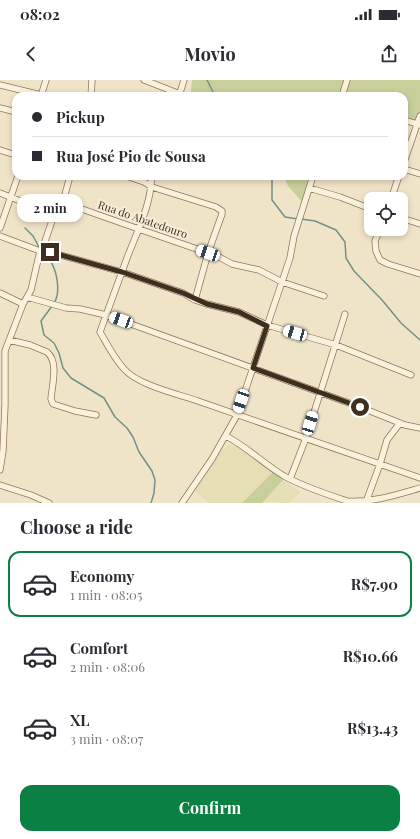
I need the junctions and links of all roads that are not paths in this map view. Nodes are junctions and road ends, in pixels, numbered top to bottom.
1 (46, 80) edge
2 (92, 80) edge
3 (144, 80) edge
4 (184, 80) edge
5 (348, 80) edge
6 (0, 85) edge
7 (29, 92) edge
8 (42, 92) edge
9 (91, 92) edge
10 (173, 92) edge
11 (181, 92) edge
12 (344, 92) edge
13 (0, 108) edge
14 (12, 111) edge
15 (420, 116) edge
16 (408, 121) edge
17 (419, 125) edge
18 (0, 150) edge
19 (408, 152) edge
20 (12, 154) edge
21 (408, 170) edge
22 (420, 174) edge
23 (16, 180) edge
24 (69, 180) edge
25 (138, 180) edge
26 (151, 180) edge
27 (312, 180) edge
28 (398, 180) edge
29 (152, 187) junction
30 (309, 188) junction
31 (393, 192) edge
32 (0, 194) edge
33 (10, 197) junction
34 (63, 202) junction
35 (364, 206) edge
36 (55, 212) junction
37 (408, 220) edge
38 (420, 224) edge
39 (0, 228) edge
40 (138, 230) junction
41 (0, 236) edge
42 (377, 236) edge
43 (41, 250) junction
44 (208, 253) junction
45 (122, 272) junction
46 (420, 274) edge
47 (282, 282) junction
48 (0, 293) edge
49 (324, 296) dead end
50 (27, 297) junction
51 (195, 300) junction
52 (23, 304) junction
53 (345, 314) dead end
54 (106, 315) junction
55 (267, 326) junction
56 (9, 340) junction
57 (336, 345) junction
58 (2, 350) edge
59 (253, 368) junction
60 (411, 375) dead end
61 (319, 393) junction
62 (2, 404) edge
63 (96, 415) dead end
64 (236, 415) junction
65 (400, 423) junction
66 (420, 428) edge
67 (226, 436) junction
68 (306, 438) junction
69 (380, 464) junction
70 (0, 470) edge
71 (420, 478) edge
72 (290, 479) junction
73 (0, 485) edge
74 (420, 488) edge
75 (366, 502) junction
76 (49, 503) edge
77 (182, 503) edge

1 - 8 street
2 - 9 street
3 - 10 street
4 - 11 street
5 - 12 street
6 - 7 street
13 - 14 street
15 - 17 street
16 - 17 street
17 - 19 street
18 - 20 street
21 - 22 street
23 - 33 street
24 - 34 street
25 - 29 street
26 - 29 street
27 - 30 street
28 - 31 street
29 - 40 street
29 - 44 street
30 - 35 street
30 - 47 street
32 - 33 street
33 - 36 street
33 - 39 street
34 - 36 street
34 - 40 street, Rua do Abatedouro
36 - 43 street
37 - 38 street
40 - 44 street, Rua do Abatedouro
40 - 45 street
41 - 43 street
42 - 46 street
43 - 45 street
43 - 50 street
44 - 47 street, Rua do Abatedouro
44 - 51 street
45 - 51 street
45 - 54 street
47 - 49 street, Rua do Abatedouro
47 - 55 street
48 - 52 street
50 - 52 street
50 - 54 street
51 - 55 street
52 - 56 street
53 - 57 street
54 - 59 street
54 - 64 street
55 - 57 street
55 - 59 street
56 - 58 street
56 - 63 street
57 - 60 street
57 - 61 street
58 - 62 street
59 - 61 street
59 - 64 street
61 - 65 street
61 - 68 street
62 - 70 street
64 - 67 street
64 - 68 street
65 - 66 street
65 - 69 street
67 - 72 street
67 - 77 street
68 - 69 street
68 - 72 street
69 - 71 street
69 - 75 street
72 - 75 street
73 - 76 street
74 - 75 street

